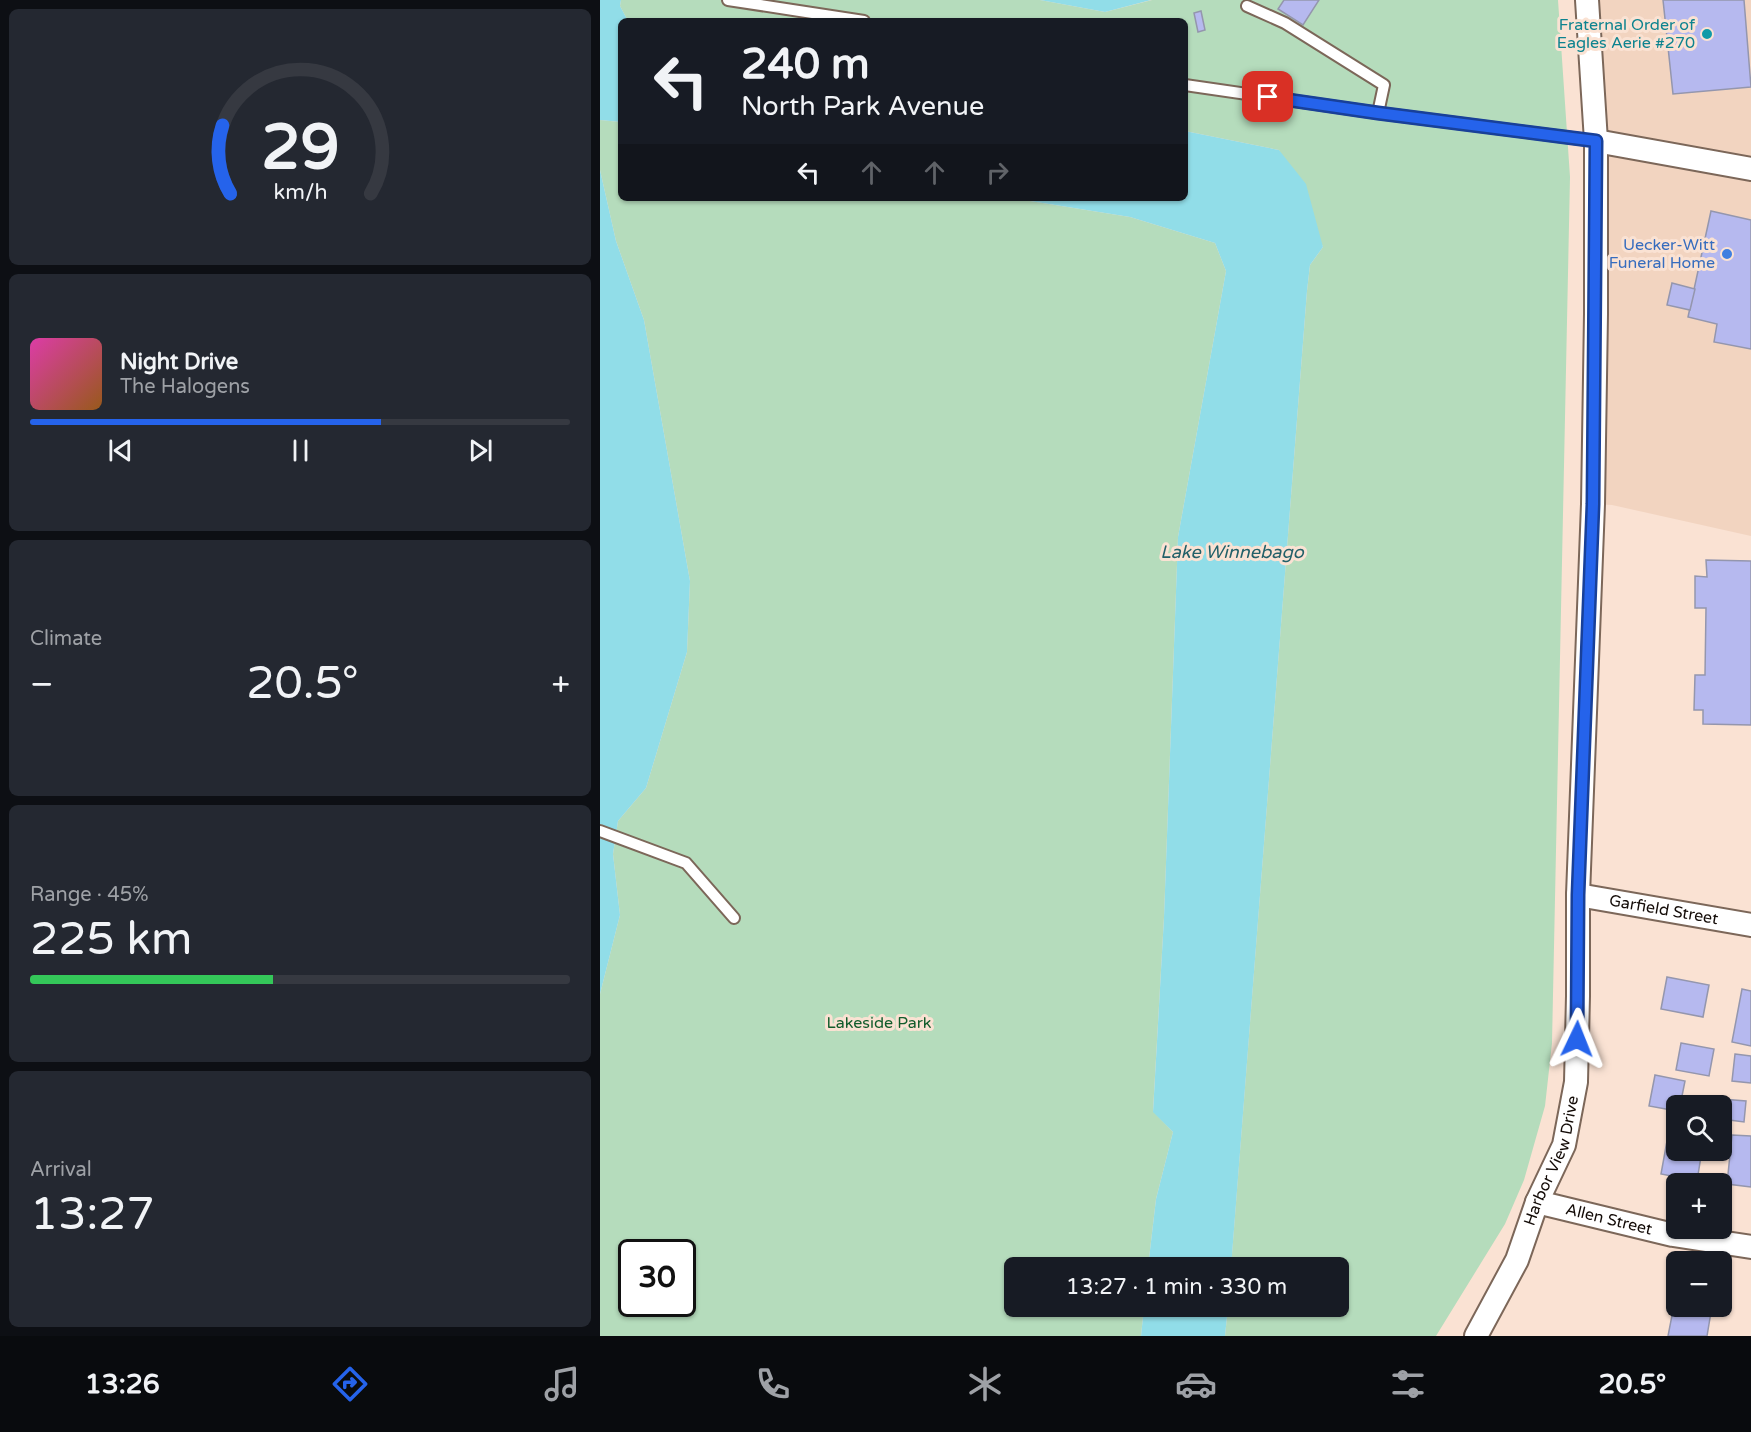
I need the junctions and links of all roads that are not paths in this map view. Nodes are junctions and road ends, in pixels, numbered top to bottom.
1 (728, 0) edge
2 (1587, 0) edge
3 (1247, 6) dead end
4 (845, 18) edge
5 (1188, 85) edge
6 (1378, 113) junction
7 (1596, 141) junction
8 (1751, 169) edge
9 (600, 831) edge
10 (1578, 895) junction
11 (734, 918) dead end
12 (1751, 925) edge
13 (1537, 1202) junction
14 (1751, 1247) edge
15 (1476, 1336) edge

1 - 4 lane
2 - 7 street, Harbor View Drive
3 - 6 lane
5 - 6 lane
6 - 7 lane
7 - 8 street
7 - 10 street, Harbor View Drive
9 - 11 lane
10 - 12 street, Garfield Street
10 - 13 street, Harbor View Drive
13 - 14 street, Allen Street
13 - 15 street, Harbor View Drive

